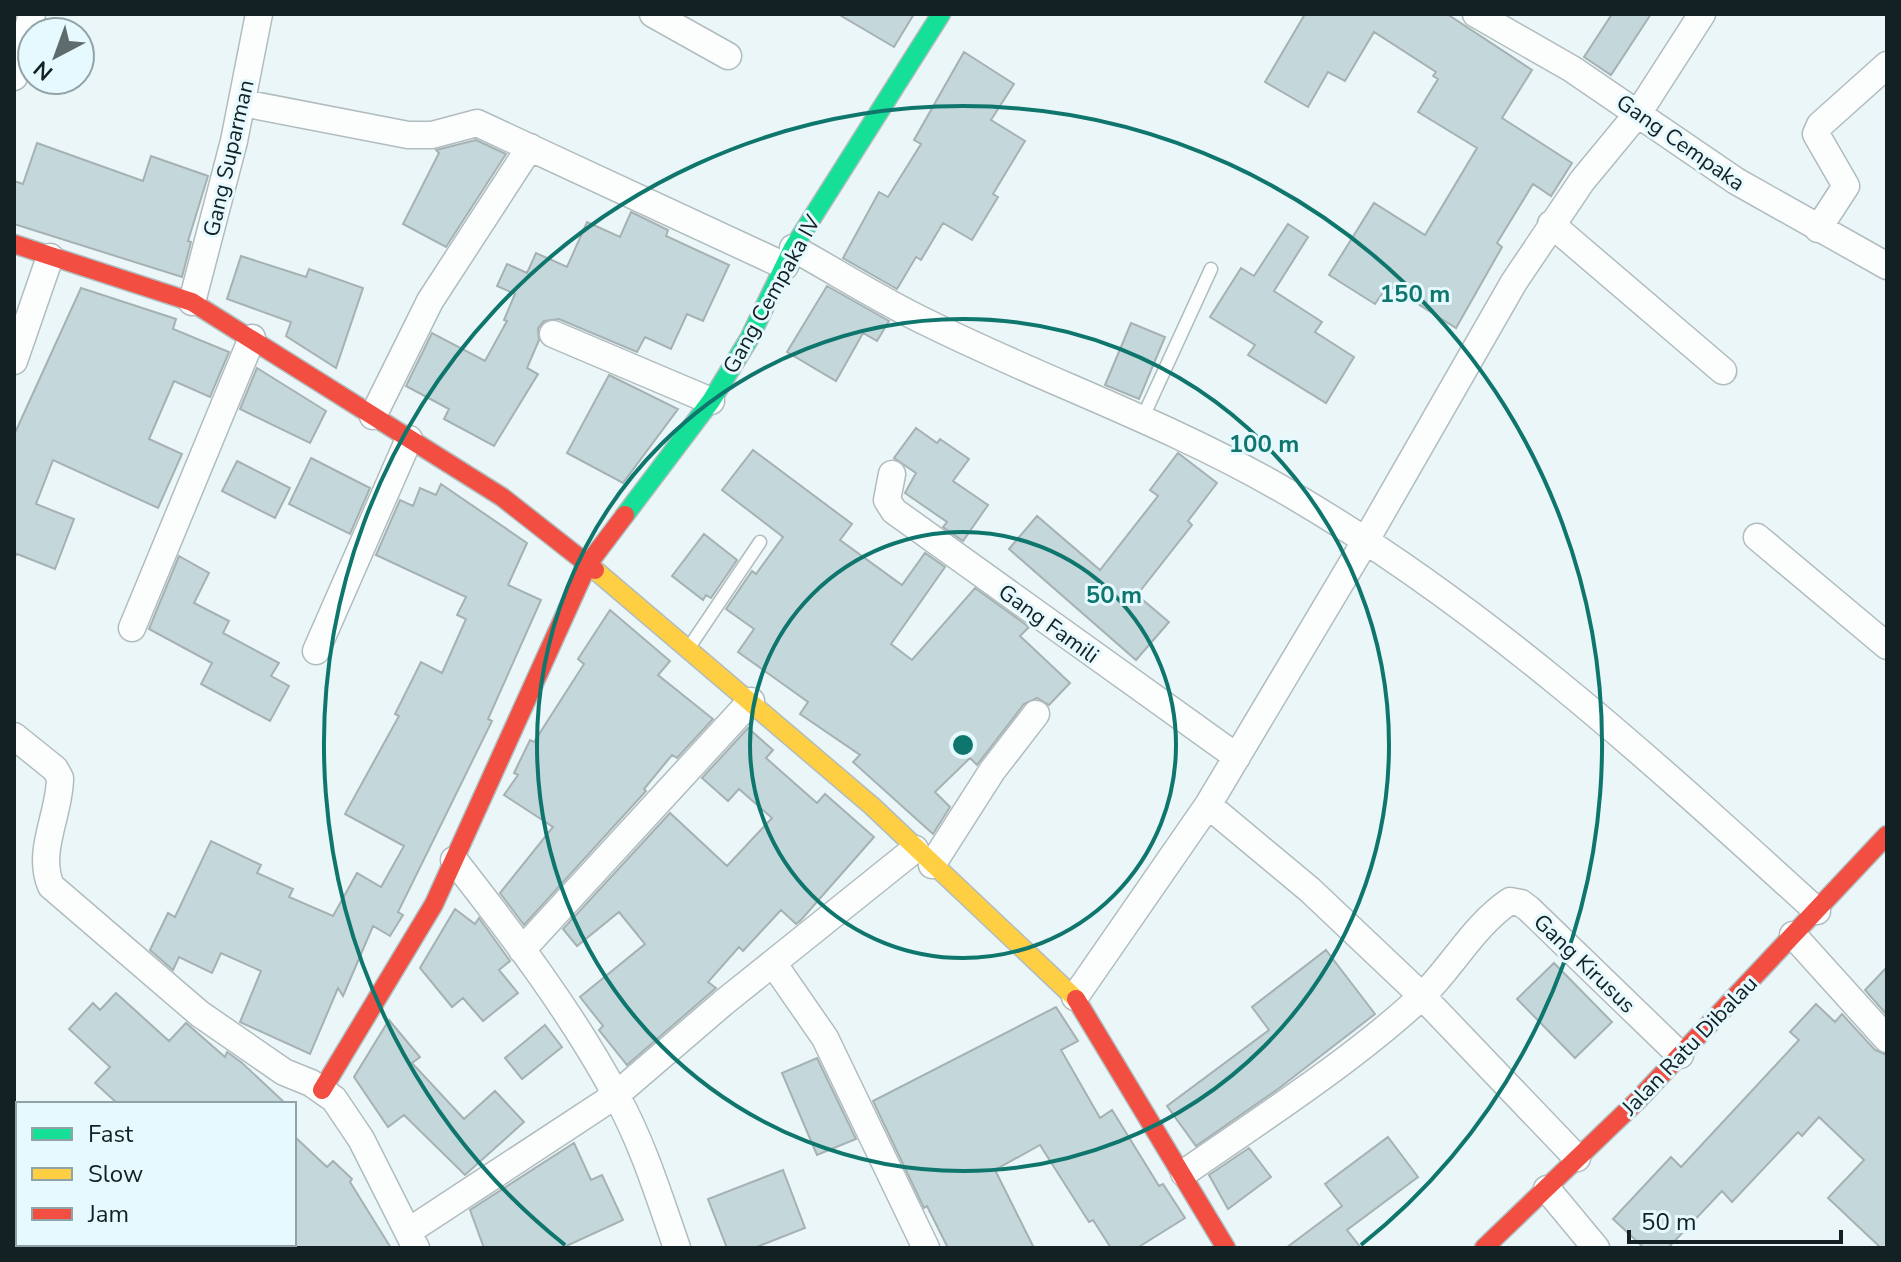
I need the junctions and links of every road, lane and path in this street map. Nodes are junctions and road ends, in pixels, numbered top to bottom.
1 (32, 14) edge
2 (259, 14) edge
3 (653, 14) edge
4 (941, 14) edge
5 (1476, 14) edge
6 (1702, 14) edge
7 (728, 56) dead end
8 (1887, 65) edge
9 (14, 77) edge
10 (243, 103) junction
11 (1639, 112) junction
12 (530, 147) junction
13 (1551, 224) junction
14 (1818, 229) junction
15 (14, 244) edge
16 (50, 257) junction
17 (789, 257) junction
18 (1887, 266) edge
19 (1211, 269) dead end
20 (192, 302) junction
21 (553, 334) dead end
22 (252, 338) junction
23 (14, 361) edge
24 (1723, 371) dead end
25 (711, 401) junction
26 (373, 416) junction
27 (1143, 417) junction
28 (409, 439) junction
29 (892, 474) dead end
30 (1757, 537) dead end
31 (1366, 540) junction
32 (760, 542) dead end
33 (588, 564) junction
34 (132, 628) dead end
35 (1887, 646) edge
36 (688, 649) junction
37 (316, 651) dead end
38 (751, 701) junction
39 (1036, 714) dead end
40 (14, 736) edge
41 (1237, 757) junction
42 (1208, 805) junction
43 (1887, 835) edge
44 (924, 857) junction
45 (454, 860) junction
46 (1817, 911) junction
47 (1793, 935) junction
48 (522, 950) junction
49 (773, 963) junction
50 (1422, 996) junction
51 (1075, 997) junction
52 (1887, 1039) edge
53 (1680, 1055) junction
54 (322, 1090) junction
55 (616, 1095) junction
56 (1577, 1158) junction
57 (1184, 1173) junction
58 (1547, 1189) junction
59 (412, 1239) edge
60 (677, 1248) edge
61 (926, 1248) edge
62 (1226, 1248) edge
63 (1484, 1248) edge
64 (1596, 1248) edge

1 - 9 street
2 - 10 street, Gang Suparman
3 - 7 street
4 - 17 street, Gang Cempaka IV
5 - 11 street, Gang Cempaka
6 - 11 street
8 - 14 street
10 - 12 street
10 - 20 street, Gang Suparman
11 - 13 street
11 - 14 street, Gang Cempaka
12 - 17 street
12 - 26 street
13 - 24 street
13 - 31 street
14 - 18 street, Gang Cempaka
15 - 16 street
16 - 20 street
16 - 23 street
17 - 25 street, Gang Cempaka IV
17 - 27 street
19 - 27 lane
20 - 22 street
21 - 25 street
22 - 26 street
22 - 34 street
25 - 33 street, Gang Cempaka IV
26 - 28 street
27 - 31 street
28 - 33 street
28 - 37 street
29 - 41 street, Gang Famili
30 - 35 street
31 - 41 street
31 - 46 street
32 - 36 lane
33 - 36 street
33 - 45 street, Gang Cempaka IV
36 - 38 street
38 - 44 street
38 - 48 street
39 - 44 street
40 - 54 street
41 - 42 street
42 - 50 street
42 - 51 street
43 - 46 street, Jalan Ratu Dibalau
44 - 49 street
44 - 51 street
45 - 48 street
45 - 54 street, Gang Cempaka IV
46 - 47 street, Jalan Ratu Dibalau
47 - 52 street
47 - 53 street, Jalan Ratu Dibalau
48 - 55 street
49 - 55 street
49 - 61 street
50 - 53 street, Gang Kirusus
50 - 56 street
50 - 57 street
51 - 57 street
53 - 56 street, Jalan Ratu Dibalau
54 - 59 street
55 - 59 street
55 - 60 street
56 - 58 street, Jalan Ratu Dibalau
57 - 62 street
58 - 63 street, Jalan Ratu Dibalau
58 - 64 street

